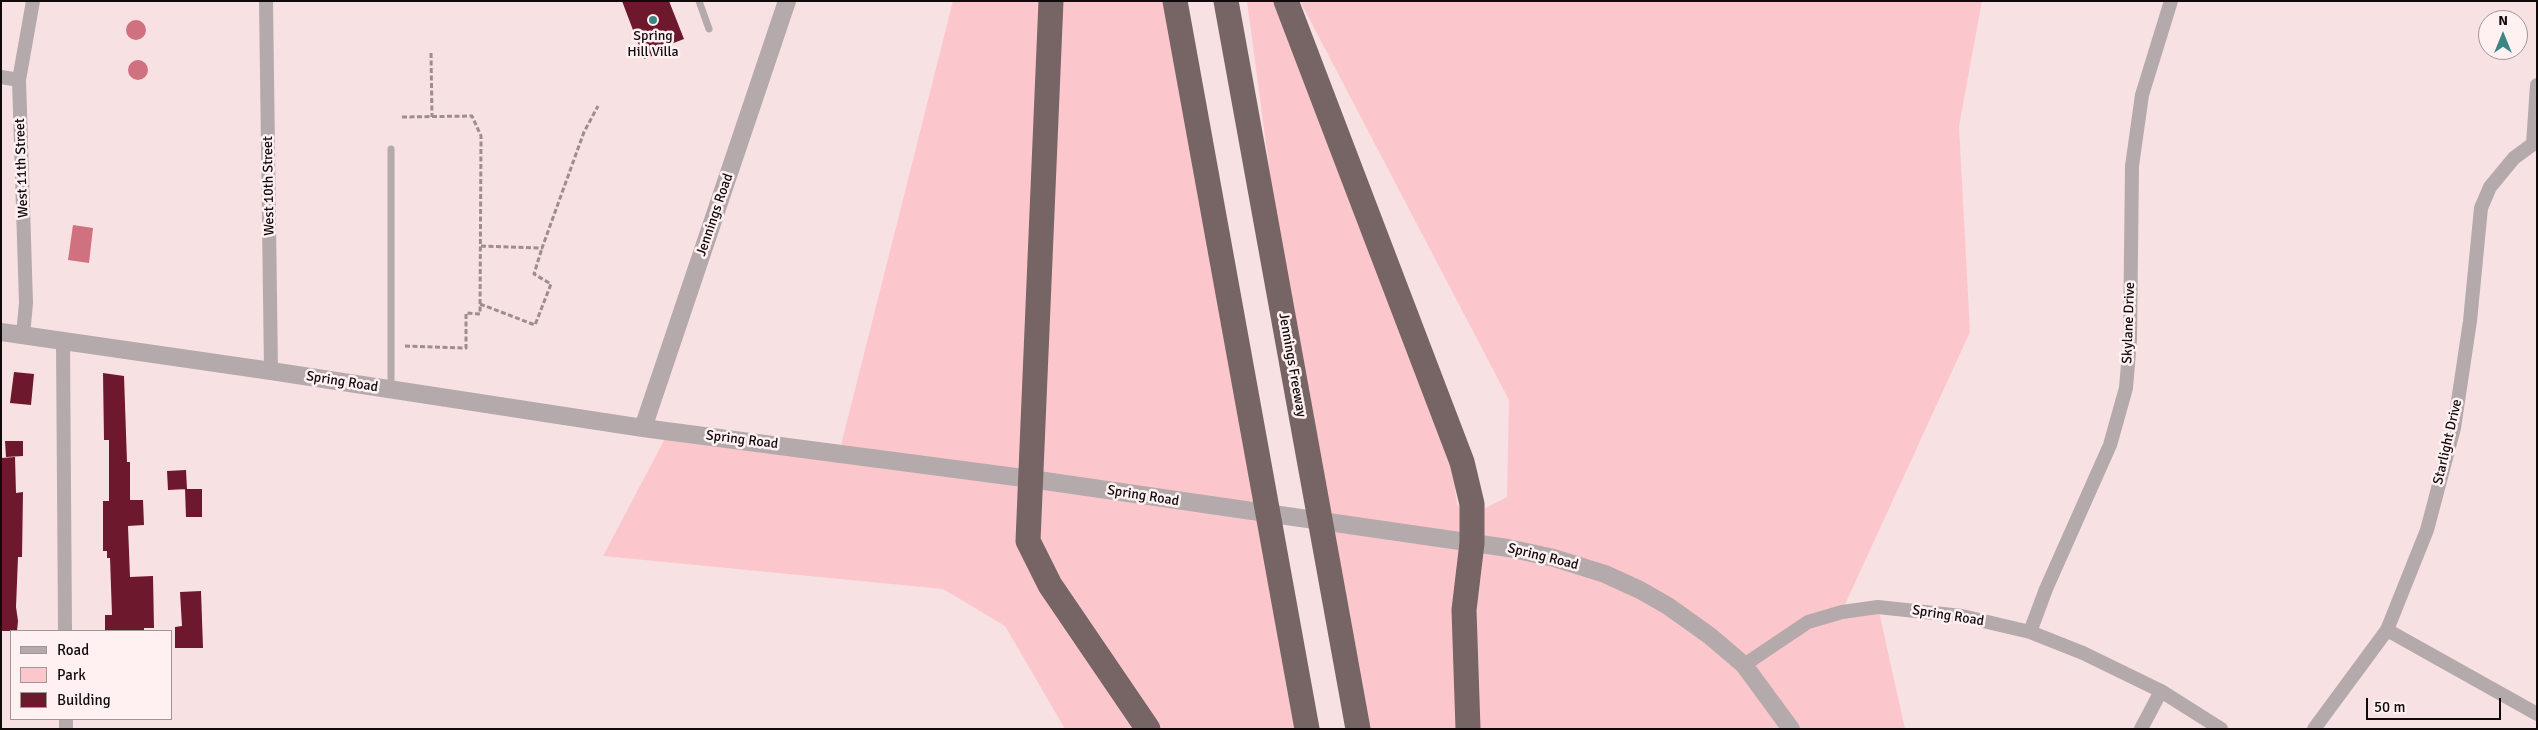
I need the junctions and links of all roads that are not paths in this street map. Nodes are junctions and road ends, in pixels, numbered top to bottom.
1 (34, 1) edge
2 (266, 1) edge
3 (698, 1) edge
4 (787, 1) edge
5 (1051, 1) edge
6 (1175, 1) edge
7 (1226, 1) edge
8 (1286, 1) edge
9 (2171, 1) edge
10 (710, 29) dead end
11 (1, 76) edge
12 (19, 80) junction
13 (2537, 85) edge
14 (2535, 144) edge
15 (391, 150) dead end
16 (1, 332) edge
17 (23, 335) junction
18 (63, 342) junction
19 (271, 371) junction
20 (392, 389) junction
21 (643, 428) junction
22 (1031, 479) junction
23 (1472, 543) junction
24 (66, 630) edge
25 (2387, 630) junction
26 (2030, 632) junction
27 (1744, 665) junction
28 (2161, 691) junction
29 (2537, 714) edge
30 (1148, 729) edge
31 (1307, 729) edge
32 (1358, 729) edge
33 (1468, 729) edge
34 (1791, 729) edge
35 (2141, 729) edge
36 (2221, 729) edge
37 (2314, 729) edge

1 - 12 street, West 11th Street
2 - 19 street, West 10th Street
3 - 10 lane
4 - 21 street, Jennings Road
5 - 22 highway
6 - 31 highway
7 - 32 highway, Jennings Freeway
8 - 23 highway
9 - 26 street, Skylane Drive
11 - 12 street
12 - 17 street, West 11th Street
13 - 14 street
14 - 25 street, Starlight Drive
15 - 20 lane
16 - 17 street, Spring Road
17 - 18 street, Spring Road
18 - 19 street, Spring Road
18 - 24 street
19 - 20 street, Spring Road
20 - 21 street, Spring Road
21 - 22 street, Spring Road
22 - 23 street, Spring Road
22 - 30 highway
23 - 27 street, Spring Road
23 - 33 highway
25 - 29 street
25 - 37 street, Starlight Drive
26 - 27 street, Spring Road
26 - 28 street, Spring Road
27 - 34 street
28 - 35 street
28 - 36 street, Spring Road

